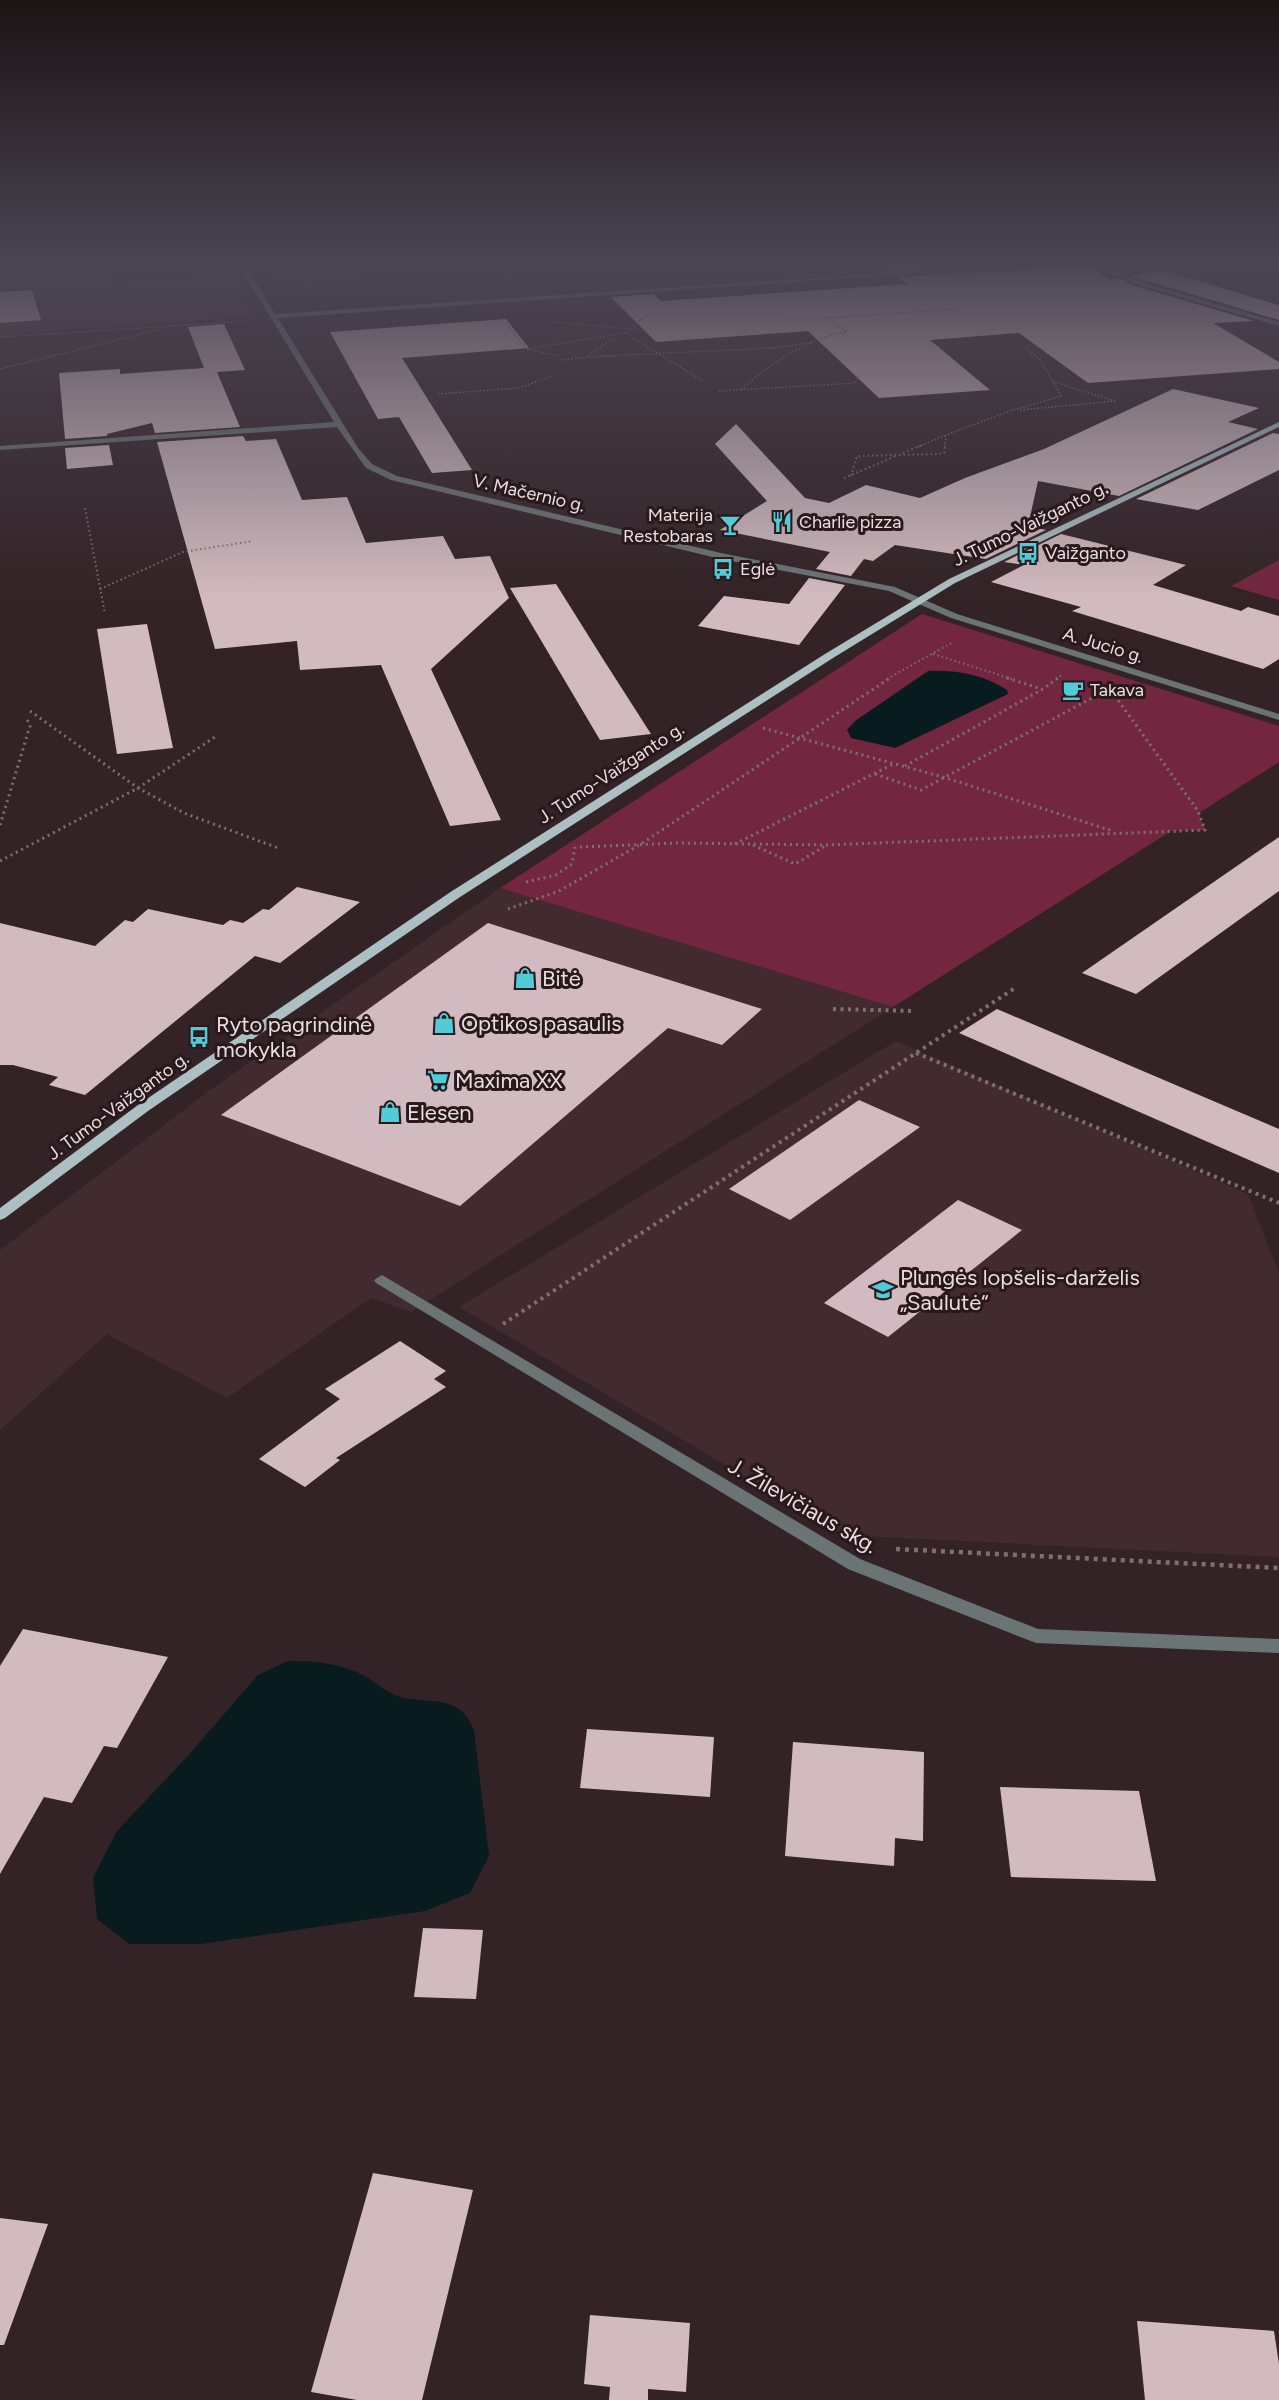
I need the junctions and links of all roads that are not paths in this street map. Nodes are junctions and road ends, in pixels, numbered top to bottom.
1 (309, 374) edge
2 (339, 424) junction
3 (1279, 424) edge
4 (0, 448) edge
5 (919, 600) junction
6 (1279, 717) edge
7 (0, 1215) edge
8 (382, 1280) dead end
9 (1279, 1646) edge

1 - 2 street, V. Mačernio g.
2 - 4 street
2 - 5 street, V. Mačernio g.
3 - 5 main road, J. Tumo-Vaižganto g.
5 - 6 street, A. Jucio g.
5 - 7 main road, J. Tumo-Vaižganto g.
8 - 9 street, J. Žilevičiaus skg.

